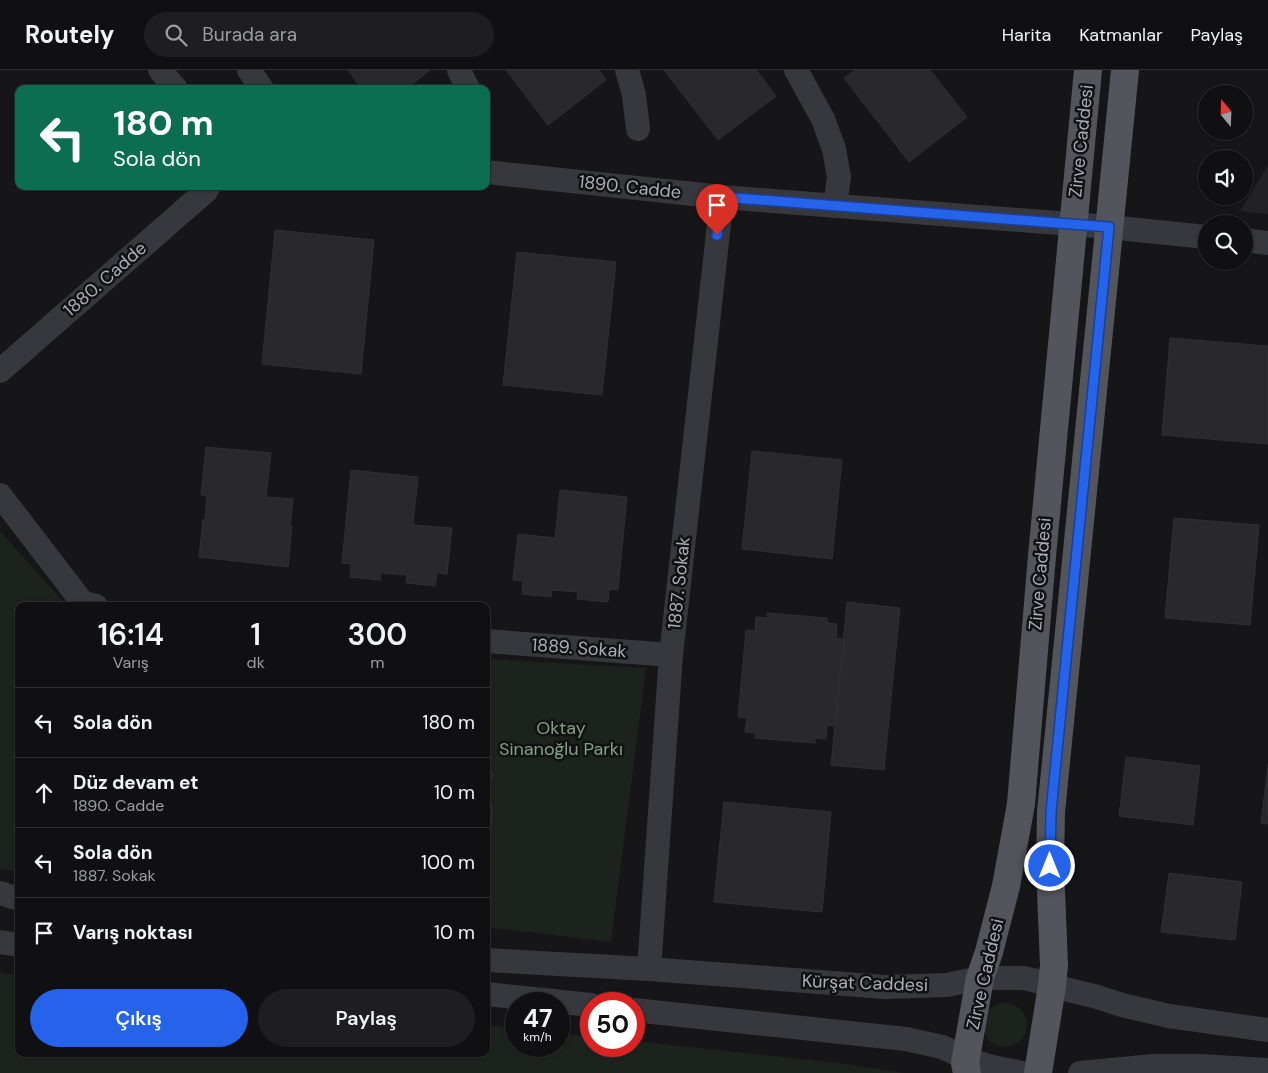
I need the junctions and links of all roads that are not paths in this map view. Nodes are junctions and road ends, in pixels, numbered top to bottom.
1 (160, 70) edge
2 (249, 70) edge
3 (459, 70) edge
4 (627, 70) edge
5 (796, 70) edge
6 (1088, 70) edge
7 (1125, 70) edge
8 (173, 85) edge
9 (259, 85) edge
10 (466, 85) edge
11 (638, 129) dead end
12 (490, 172) edge
13 (207, 190) edge
14 (722, 197) junction
15 (835, 206) junction
16 (1073, 224) junction
17 (1109, 227) junction
18 (1198, 235) edge
19 (1253, 241) edge
20 (1268, 243) edge
21 (0, 371) edge
22 (0, 495) edge
23 (83, 602) edge
24 (490, 641) edge
25 (671, 655) junction
26 (0, 893) edge
27 (15, 898) edge
28 (0, 942) edge
29 (15, 944) edge
30 (490, 960) edge
31 (649, 969) junction
32 (980, 978) junction
33 (1052, 986) junction
34 (490, 994) edge
35 (580, 1004) edge
36 (645, 1011) edge
37 (1268, 1030) edge
38 (966, 1066) edge
39 (1268, 1070) edge
40 (1022, 1073) edge
41 (1038, 1073) edge
42 (1080, 1073) edge

1 - 8 street
2 - 9 street
3 - 10 street
4 - 11 street
5 - 15 street
6 - 16 main road, Zirve Caddesi
7 - 17 main road, Zirve Caddesi
12 - 14 street, 1890. Cadde
13 - 21 street, 1880. Cadde
14 - 15 street, 1890. Cadde
14 - 25 street, 1887. Sokak
15 - 16 street, 1890. Cadde
16 - 17 street, 1890. Cadde
16 - 32 main road, Zirve Caddesi
17 - 18 street, 1890. Cadde
17 - 33 main road, Zirve Caddesi
19 - 20 street
22 - 23 street
24 - 25 street, 1889. Sokak
25 - 31 street, 1887. Sokak
26 - 27 street
28 - 29 street
30 - 31 street, Kürşat Caddesi
31 - 32 street, Kürşat Caddesi
32 - 33 street, Kürşat Caddesi
32 - 38 main road, Zirve Caddesi
33 - 37 street, Kürşat Caddesi
33 - 41 main road, Zirve Caddesi
34 - 35 street
36 - 38 street
38 - 40 street
39 - 42 street

